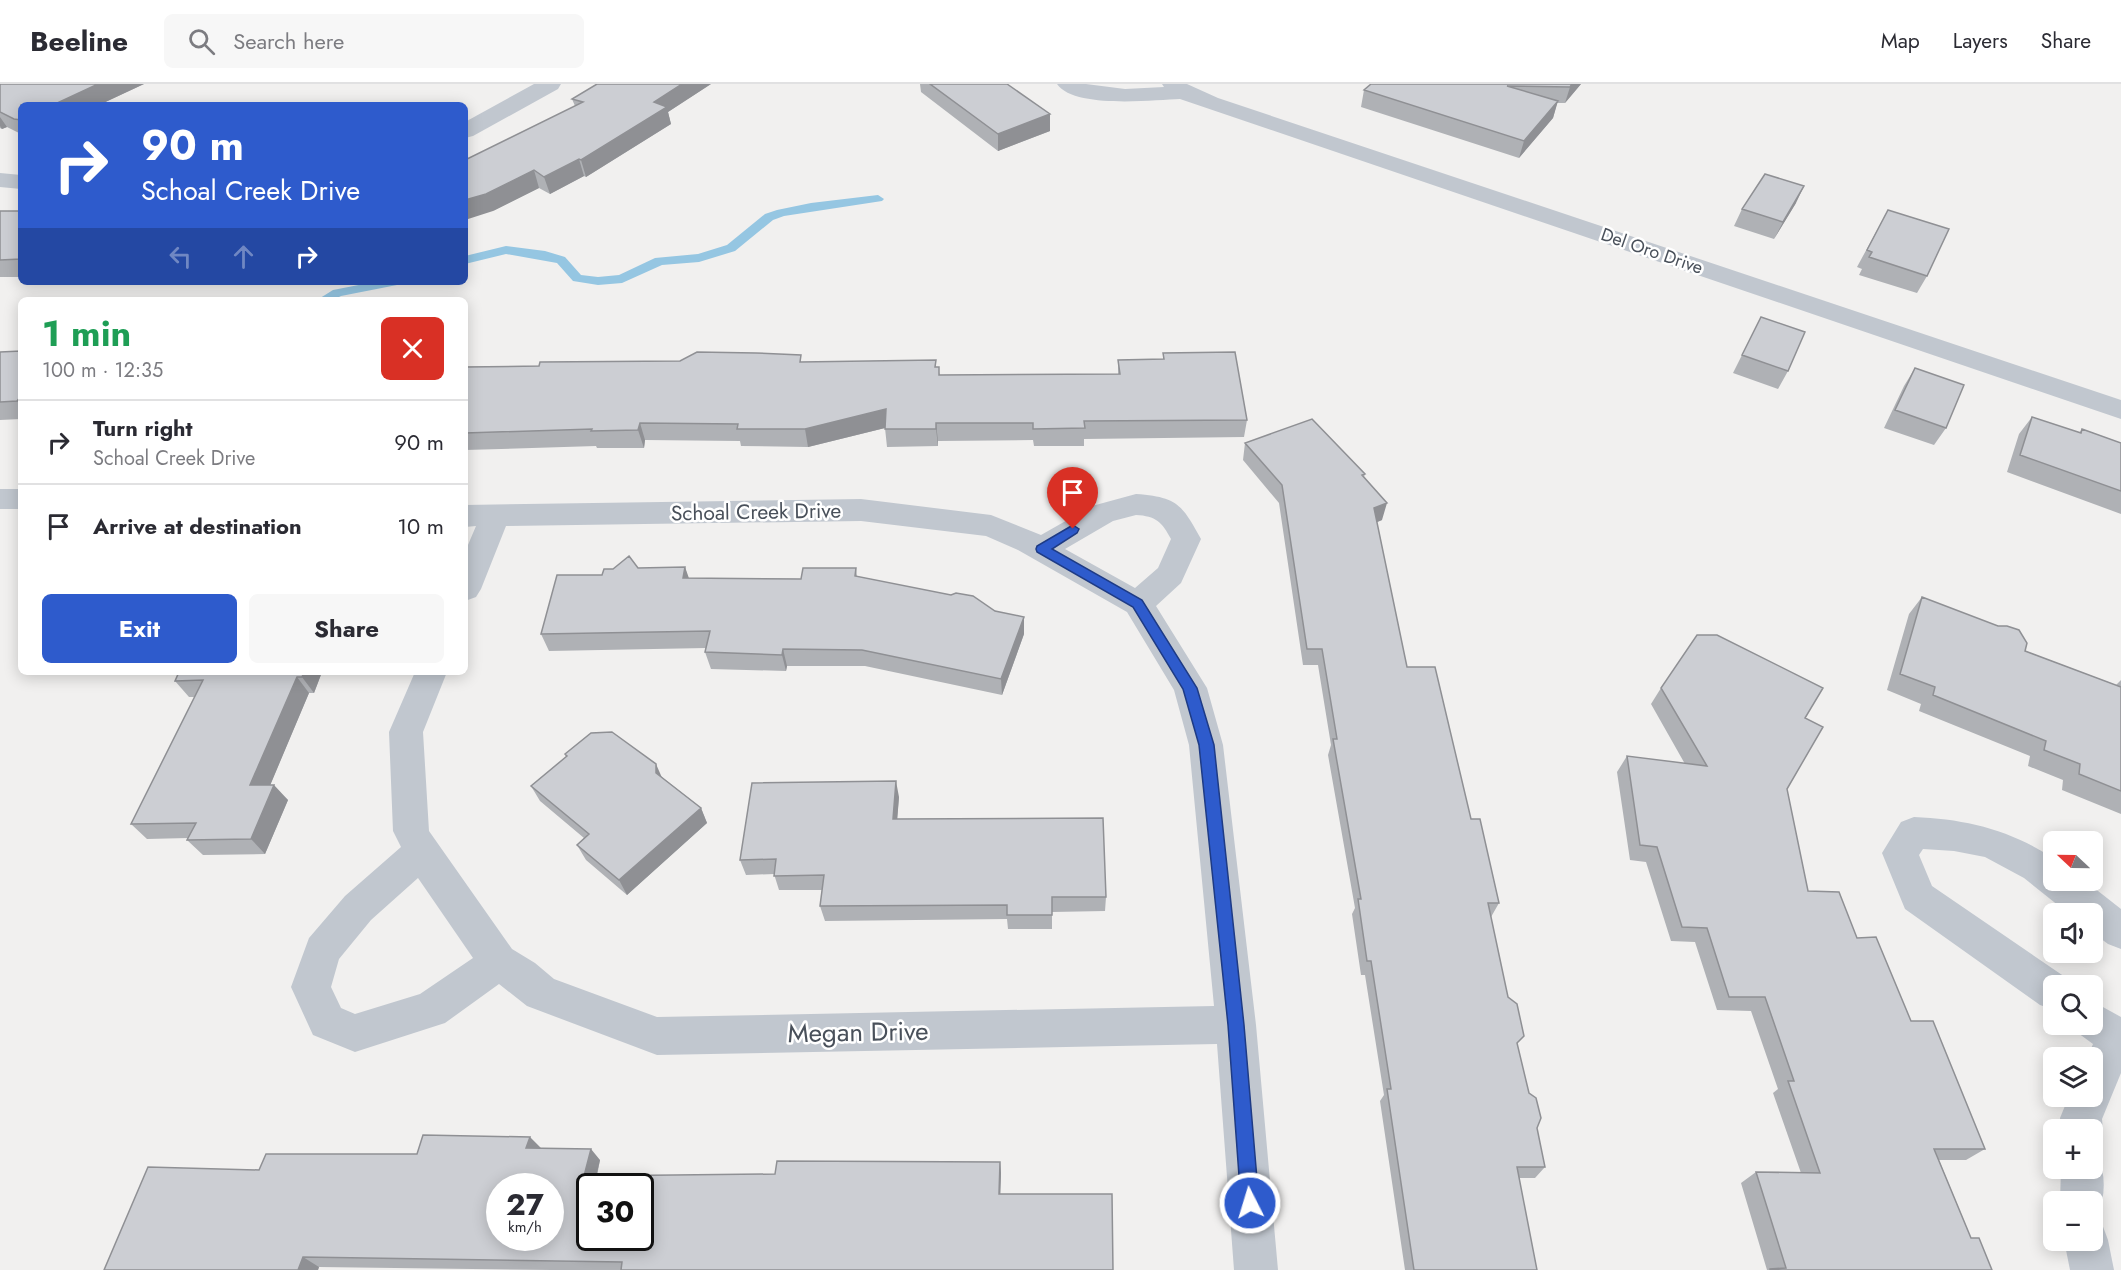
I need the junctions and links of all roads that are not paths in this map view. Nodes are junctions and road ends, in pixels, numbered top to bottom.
1 (550, 84) edge
2 (1068, 84) edge
3 (1178, 88) edge
4 (468, 129) edge
5 (0, 180) edge
6 (18, 182) edge
7 (2121, 410) edge
8 (0, 499) edge
9 (18, 499) edge
10 (480, 516) edge
11 (1042, 549) junction
12 (468, 574) edge
13 (1138, 604) junction
14 (429, 675) edge
15 (422, 852) junction
16 (2043, 871) edge
17 (2068, 891) edge
18 (2121, 932) edge
19 (498, 962) junction
20 (2043, 985) edge
21 (1236, 1025) junction
22 (2103, 1028) edge
23 (2121, 1042) edge
24 (2103, 1067) edge
25 (2088, 1251) edge
26 (1256, 1270) edge
27 (2092, 1270) edge

1 - 4 street
2 - 3 street, Del Oro Drive
3 - 7 street, Del Oro Drive
5 - 6 street
8 - 9 street
10 - 11 street, Schoal Creek Drive
10 - 12 street
11 - 13 street, Schoal Creek Drive
11 - 13 street
13 - 21 street, Schoal Creek Drive
14 - 15 street, Megan Drive
15 - 19 street, Megan Drive
15 - 19 street
16 - 20 street
17 - 18 street
19 - 21 street, Megan Drive
21 - 26 street, Schoal Creek Drive
22 - 23 street
23 - 24 street
25 - 27 street

